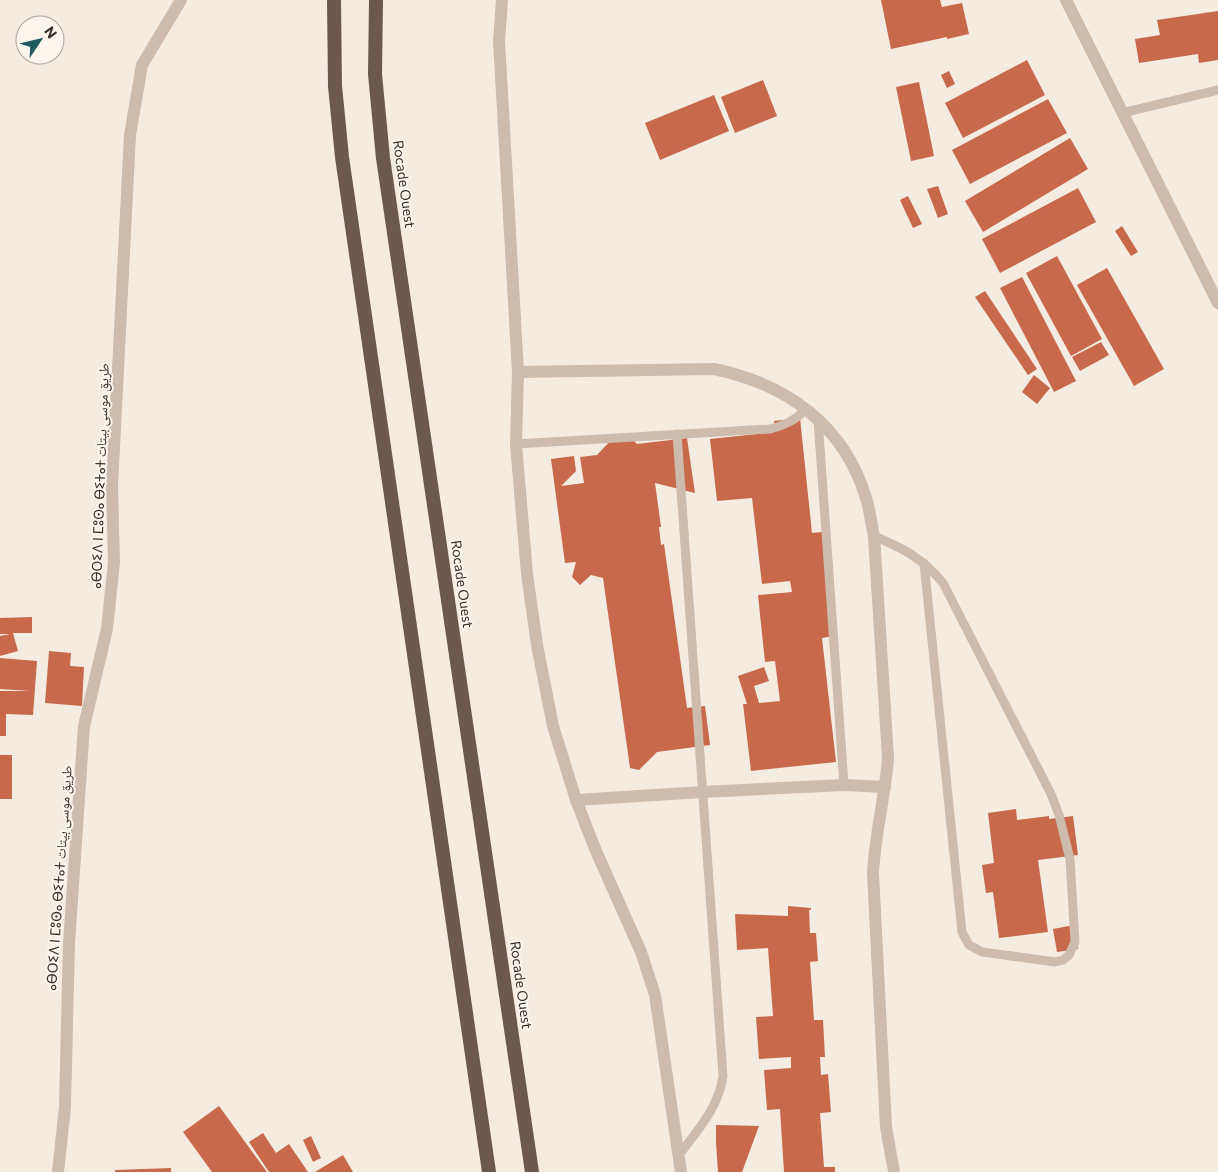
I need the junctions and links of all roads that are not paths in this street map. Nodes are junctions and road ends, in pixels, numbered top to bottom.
1 (181, 0) edge
2 (334, 0) edge
3 (376, 0) edge
4 (502, 0) edge
5 (1066, 0) edge
6 (1218, 90) edge
7 (1122, 113) junction
8 (1218, 303) edge
9 (518, 372) junction
10 (806, 409) junction
11 (818, 420) junction
12 (677, 434) junction
13 (516, 444) junction
14 (874, 536) junction
15 (924, 563) junction
16 (844, 785) junction
17 (885, 788) junction
18 (702, 792) junction
19 (576, 800) junction
20 (679, 1156) junction
21 (58, 1172) edge
22 (489, 1172) edge
23 (532, 1172) edge
24 (681, 1172) edge
25 (894, 1172) edge

1 - 21 street, ⴰⴱⵔⵉⴷ ⵏ ⵎⵓⵙⴰ ⴱⵉⵜⴰⵜ طريق موسى بيتات
2 - 22 highway
3 - 23 highway, Rocade Ouest
4 - 9 street
5 - 7 street
6 - 7 lane
7 - 8 street
9 - 10 street
9 - 13 street
10 - 11 street
10 - 12 lane
11 - 14 street
11 - 16 lane
12 - 13 lane
12 - 18 lane
13 - 19 street
14 - 15 lane
14 - 17 street
15 - 15 lane
16 - 17 street
16 - 18 street
17 - 25 street
18 - 19 street
18 - 20 lane
19 - 20 street
20 - 24 street

